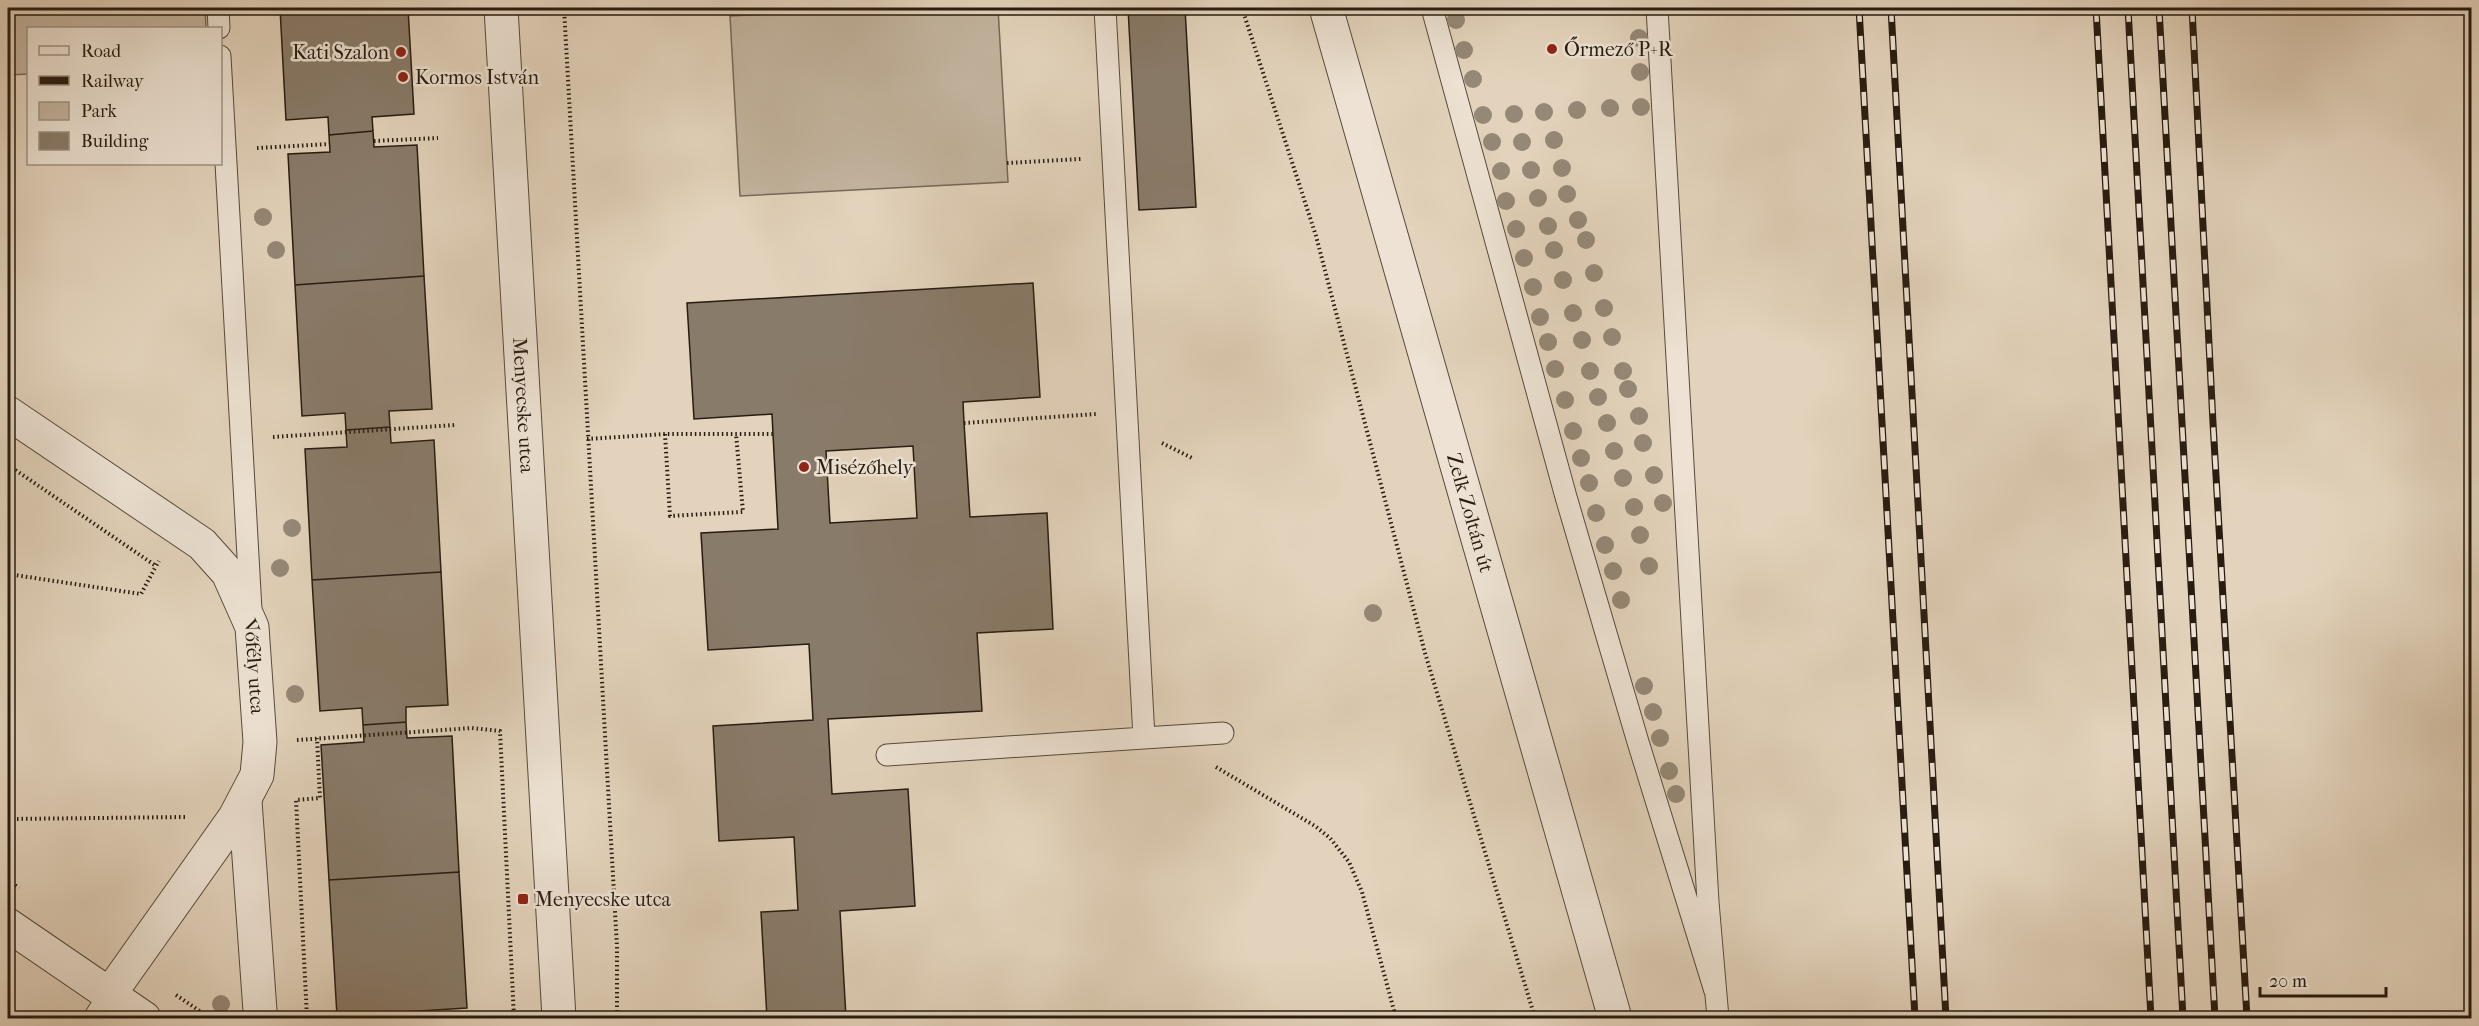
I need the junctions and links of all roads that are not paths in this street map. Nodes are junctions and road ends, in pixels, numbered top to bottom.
1 (218, 8) edge
2 (501, 8) edge
3 (1105, 8) edge
4 (1326, 8) edge
5 (1432, 8) edge
6 (1657, 8) edge
7 (219, 27) edge
8 (222, 87) edge
9 (8, 413) edge
10 (252, 627) junction
11 (1223, 733) dead end
12 (1144, 738) junction
13 (887, 755) dead end
14 (240, 809) junction
15 (8, 925) edge
16 (1715, 991) junction
17 (101, 1007) edge
18 (260, 1011) dead end
19 (144, 1018) edge
20 (559, 1018) edge
21 (1615, 1018) edge
22 (1718, 1018) edge

1 - 7 lane
2 - 20 street, Menyecske utca
3 - 12 lane
4 - 21 street, Zelk Zoltán út
5 - 16 lane
6 - 16 lane
8 - 10 lane
9 - 10 street, Vőfély utca
10 - 14 street, Vőfély utca
11 - 12 lane
12 - 13 lane
14 - 17 street, Vőfély utca
14 - 18 street
15 - 17 street
16 - 22 lane
17 - 19 street

